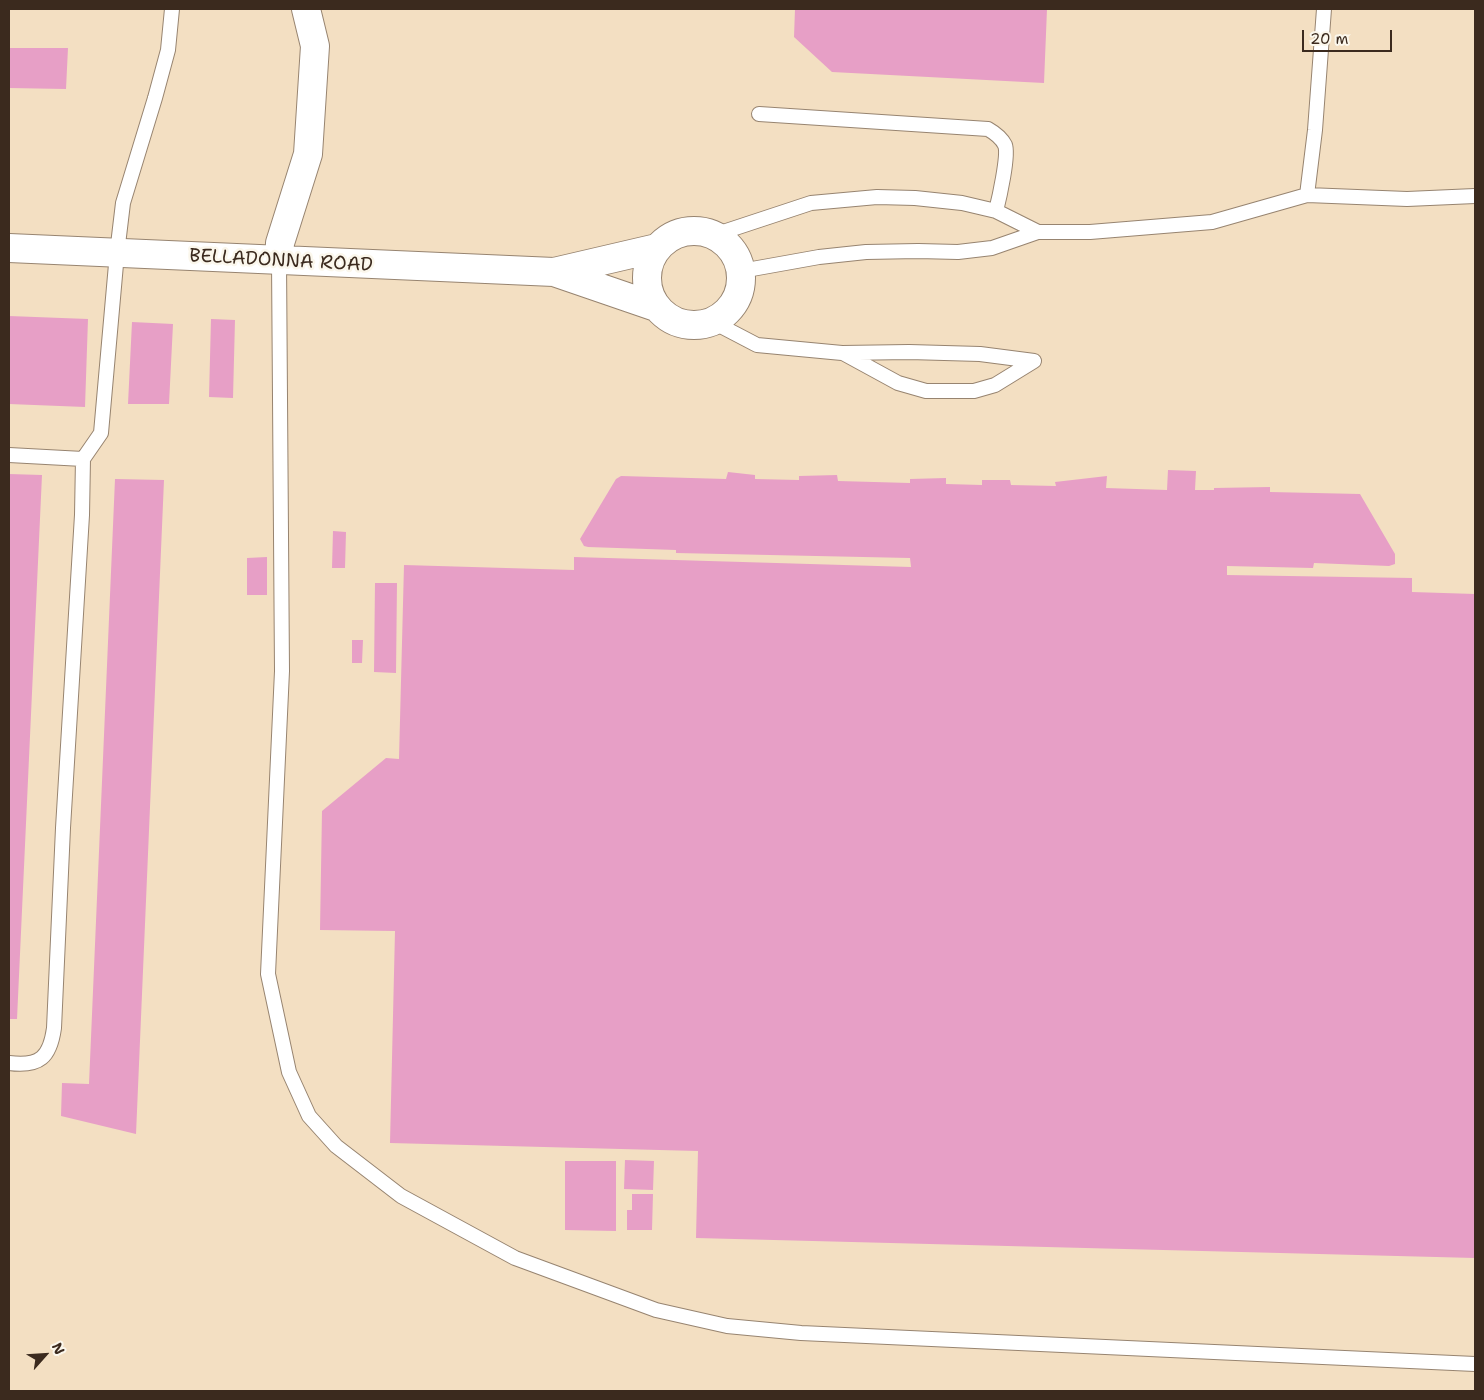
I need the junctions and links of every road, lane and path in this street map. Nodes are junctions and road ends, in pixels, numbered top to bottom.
1 (172, 9) edge
2 (306, 9) edge
3 (1324, 9) edge
4 (759, 114) dead end
5 (1307, 195) junction
6 (1475, 196) edge
7 (996, 211) junction
8 (1038, 232) junction
9 (714, 235) junction
10 (9, 248) edge
11 (657, 248) junction
12 (117, 253) junction
13 (279, 261) junction
14 (741, 271) junction
15 (554, 272) junction
16 (656, 307) junction
17 (713, 322) junction
18 (842, 352) junction
19 (9, 455) edge
20 (83, 459) junction
21 (9, 1063) edge
22 (1475, 1364) edge

1 - 12 lane
2 - 13 street
3 - 5 lane
4 - 7 lane
5 - 6 lane
5 - 8 lane
7 - 8 lane
7 - 9 lane
8 - 14 lane
9 - 11 street, BELLADONNA ROAD
9 - 14 street
10 - 12 street, BELLADONNA ROAD
11 - 15 street, BELLADONNA ROAD
11 - 16 street
12 - 13 street, BELLADONNA ROAD
12 - 20 lane
13 - 15 street, BELLADONNA ROAD
13 - 22 lane
14 - 17 street
15 - 16 street, BELLADONNA ROAD
16 - 17 street, BELLADONNA ROAD
17 - 18 lane
18 - 18 lane
19 - 20 lane
20 - 21 lane

